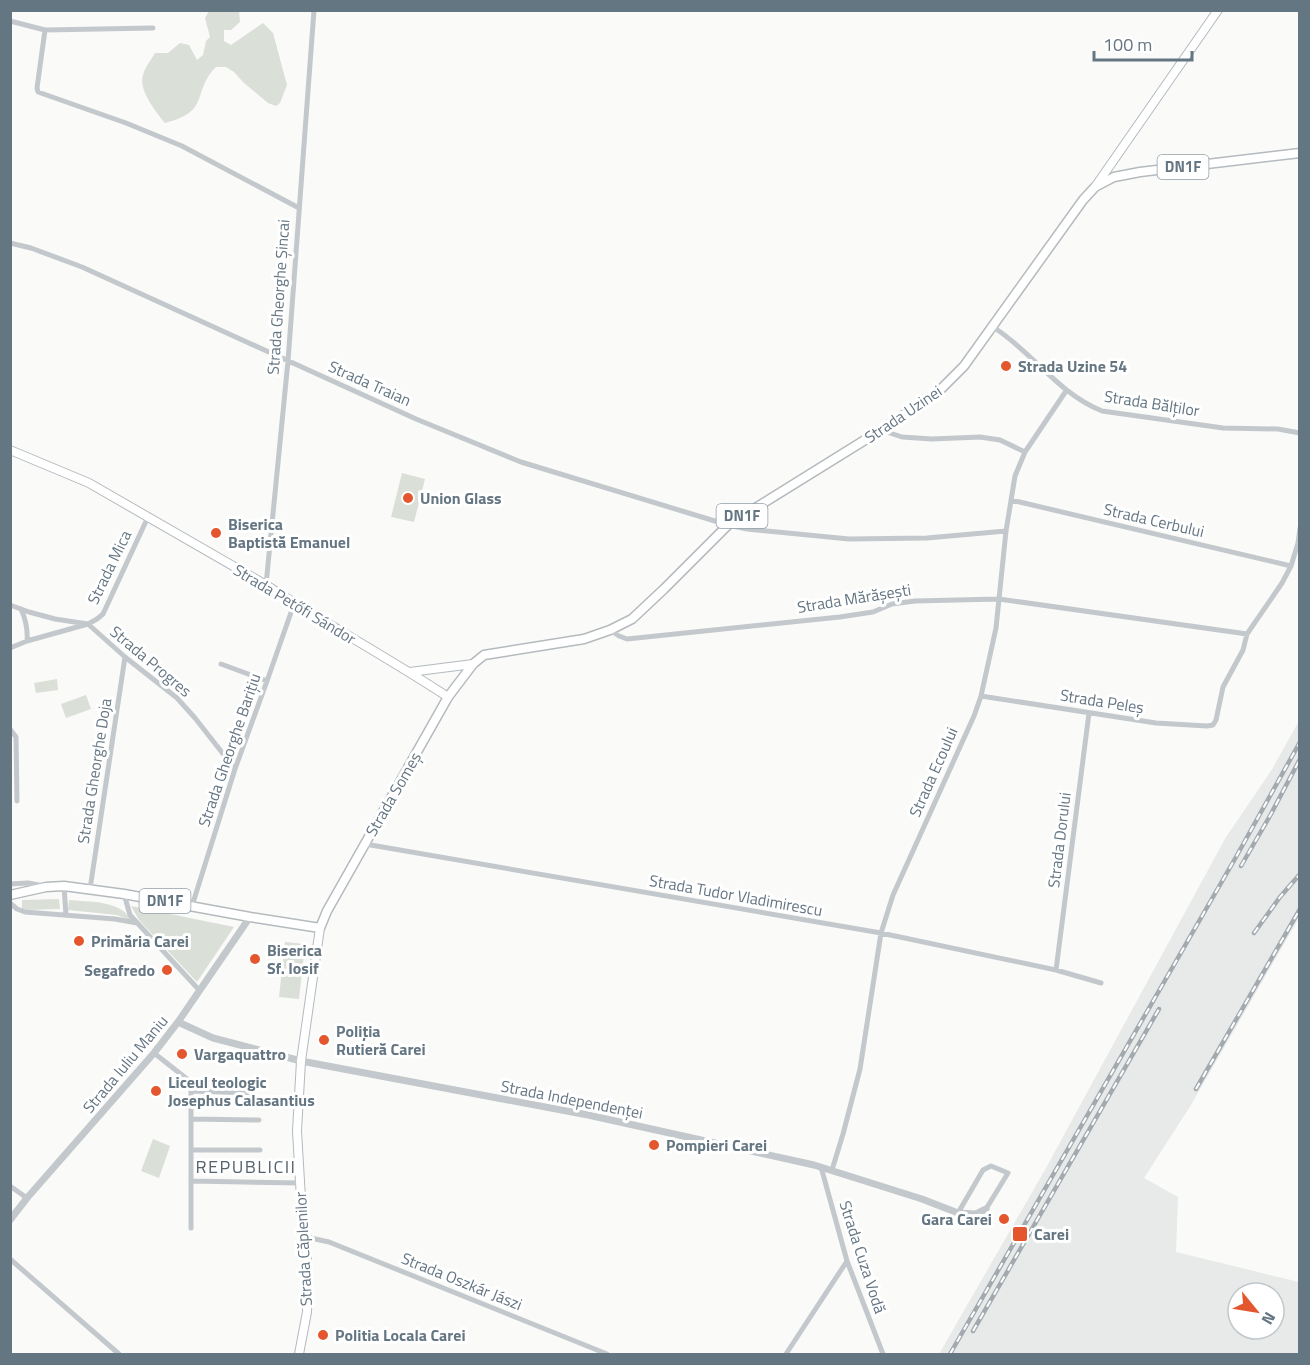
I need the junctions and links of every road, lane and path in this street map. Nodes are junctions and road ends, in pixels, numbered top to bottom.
1 (314, 10) edge
2 (1218, 10) edge
3 (10, 21) edge
4 (153, 28) dead end
5 (45, 30) junction
6 (1299, 153) edge
7 (1095, 186) junction
8 (299, 208) junction
9 (10, 243) edge
10 (993, 327) junction
11 (288, 361) junction
12 (1065, 391) junction
13 (881, 430) junction
14 (1299, 433) edge
15 (10, 450) edge
16 (1025, 452) junction
17 (1011, 500) junction
18 (148, 518) junction
19 (728, 525) junction
20 (1299, 528) edge
21 (1006, 531) junction
22 (1291, 566) junction
23 (266, 585) junction
24 (999, 599) junction
25 (294, 604) junction
26 (10, 605) edge
27 (21, 609) junction
28 (88, 624) junction
29 (610, 630) junction
30 (1248, 634) junction
31 (27, 641) junction
32 (10, 648) edge
33 (125, 657) junction
34 (221, 664) dead end
35 (473, 664) junction
36 (410, 672) junction
37 (267, 681) junction
38 (981, 696) junction
39 (448, 697) junction
40 (1089, 713) junction
41 (10, 729) edge
42 (235, 769) junction
43 (17, 801) dead end
44 (365, 844) junction
45 (10, 884) edge
46 (46, 886) junction
47 (64, 886) junction
48 (90, 889) junction
49 (124, 894) junction
50 (10, 895) edge
51 (10, 903) edge
52 (192, 906) junction
53 (66, 915) junction
54 (250, 917) junction
55 (137, 923) junction
56 (320, 928) junction
57 (881, 933) junction
58 (1056, 970) junction
59 (1101, 983) dead end
60 (200, 991) junction
61 (178, 1022) junction
62 (154, 1053) junction
63 (301, 1060) junction
64 (191, 1091) junction
65 (252, 1093) dead end
66 (191, 1119) junction
67 (259, 1120) dead end
68 (191, 1150) junction
69 (260, 1150) dead end
70 (821, 1167) junction
71 (832, 1170) junction
72 (191, 1181) junction
73 (300, 1183) junction
74 (10, 1186) edge
75 (27, 1198) junction
76 (986, 1209) joint
77 (958, 1213) junction
78 (10, 1220) edge
79 (191, 1228) dead end
80 (306, 1237) junction
81 (10, 1259) edge
82 (847, 1261) junction
83 (119, 1354) edge
84 (299, 1354) edge
85 (607, 1354) edge
86 (786, 1354) edge
87 (883, 1354) edge

1 - 8 street, Strada Gheorghe Șincai
2 - 7 main road
3 - 5 street
4 - 5 street
5 - 8 street
6 - 7 main road, DN1F
7 - 10 main road, Strada Uzinei / DN1F
8 - 11 street, Strada Gheorghe Șincai
9 - 11 street, Strada Traian
10 - 12 street, Strada Bălților
10 - 13 main road, Strada Uzinei / DN1F
11 - 19 street, Strada Traian
11 - 23 street, Strada Gheorghe Șincai
12 - 14 street, Strada Bălților
12 - 16 street, Strada Ecoului
13 - 16 street
13 - 19 main road, Strada Uzinei / DN1F
15 - 18 main road, Strada Petőfi Sándor
16 - 17 street, Strada Ecoului
17 - 21 street, Strada Ecoului
17 - 22 street, Strada Cerbului
18 - 23 main road, Strada Petőfi Sándor
18 - 28 street, Strada Mica
19 - 21 street, Strada Traian
19 - 29 main road, Strada Uzinei / DN1F
20 - 22 street
21 - 24 street, Strada Ecoului
22 - 30 street
23 - 25 main road, Strada Petőfi Sándor
24 - 29 street, Strada Mărășești
24 - 30 street, Strada Mărășești
24 - 38 street, Strada Ecoului
25 - 36 main road, Strada Petőfi Sándor
25 - 37 street, Strada Gheorghe Barițiu
26 - 27 street
27 - 28 street
27 - 31 street
28 - 31 street, Strada Progres
28 - 33 street, Strada Progres
29 - 35 main road, Strada Uzinei / DN1F
30 - 40 street, Strada Peleș
31 - 32 street, Strada Progres
33 - 42 street, Strada Progres
33 - 48 street, Strada Gheorghe Doja
34 - 37 street
35 - 36 main road
35 - 39 main road, Strada Someș / DN1F
36 - 39 main road, Strada Petőfi Sándor
37 - 42 street, Strada Gheorghe Barițiu
38 - 40 street, Strada Peleș
38 - 57 street, Strada Ecoului
39 - 44 main road, Strada Someș / DN1F
40 - 58 street, Strada Dorului
41 - 43 street
42 - 52 street, Strada Gheorghe Barițiu
44 - 56 main road, Strada Someș / DN1F
44 - 57 street, Strada Tudor Vladimirescu
45 - 46 street
46 - 47 main road, DN1F
46 - 50 main road, DN1F
47 - 48 main road, DN1F
47 - 53 street
48 - 49 main road, DN1F
49 - 52 main road, DN1F
49 - 55 street
51 - 53 street
52 - 54 main road, DN1F
53 - 55 street
54 - 56 main road, DN1F
54 - 60 street, Strada Iuliu Maniu
55 - 60 street
56 - 63 main road, Strada Căplenilor
57 - 58 street, Strada Tudor Vladimirescu
57 - 71 street, Strada Ecoului
58 - 59 street, Strada Tudor Vladimirescu
60 - 61 street, Strada Iuliu Maniu
61 - 62 street, Strada Iuliu Maniu
61 - 63 street, Strada Independenței
62 - 64 street
62 - 75 street, Strada Iuliu Maniu
63 - 70 street, Strada Independenței
63 - 73 main road, Strada Căplenilor
64 - 65 street
64 - 66 street
66 - 67 street
66 - 68 street
68 - 69 street
68 - 72 street
70 - 71 street, Strada Independenței
70 - 82 street, Strada Cuza Vodă
71 - 77 street, Strada Independenței
72 - 73 street
72 - 79 street
73 - 80 main road, Strada Căplenilor
74 - 75 street
75 - 78 street, Strada Iuliu Maniu
76 - 77 street, Strada Independenței
76 - 77 street, Strada Independenței
80 - 84 main road, Strada Căplenilor
80 - 85 street, Strada Oszkár Jászi
81 - 83 street
82 - 86 street
82 - 87 street, Strada Cuza Vodă

